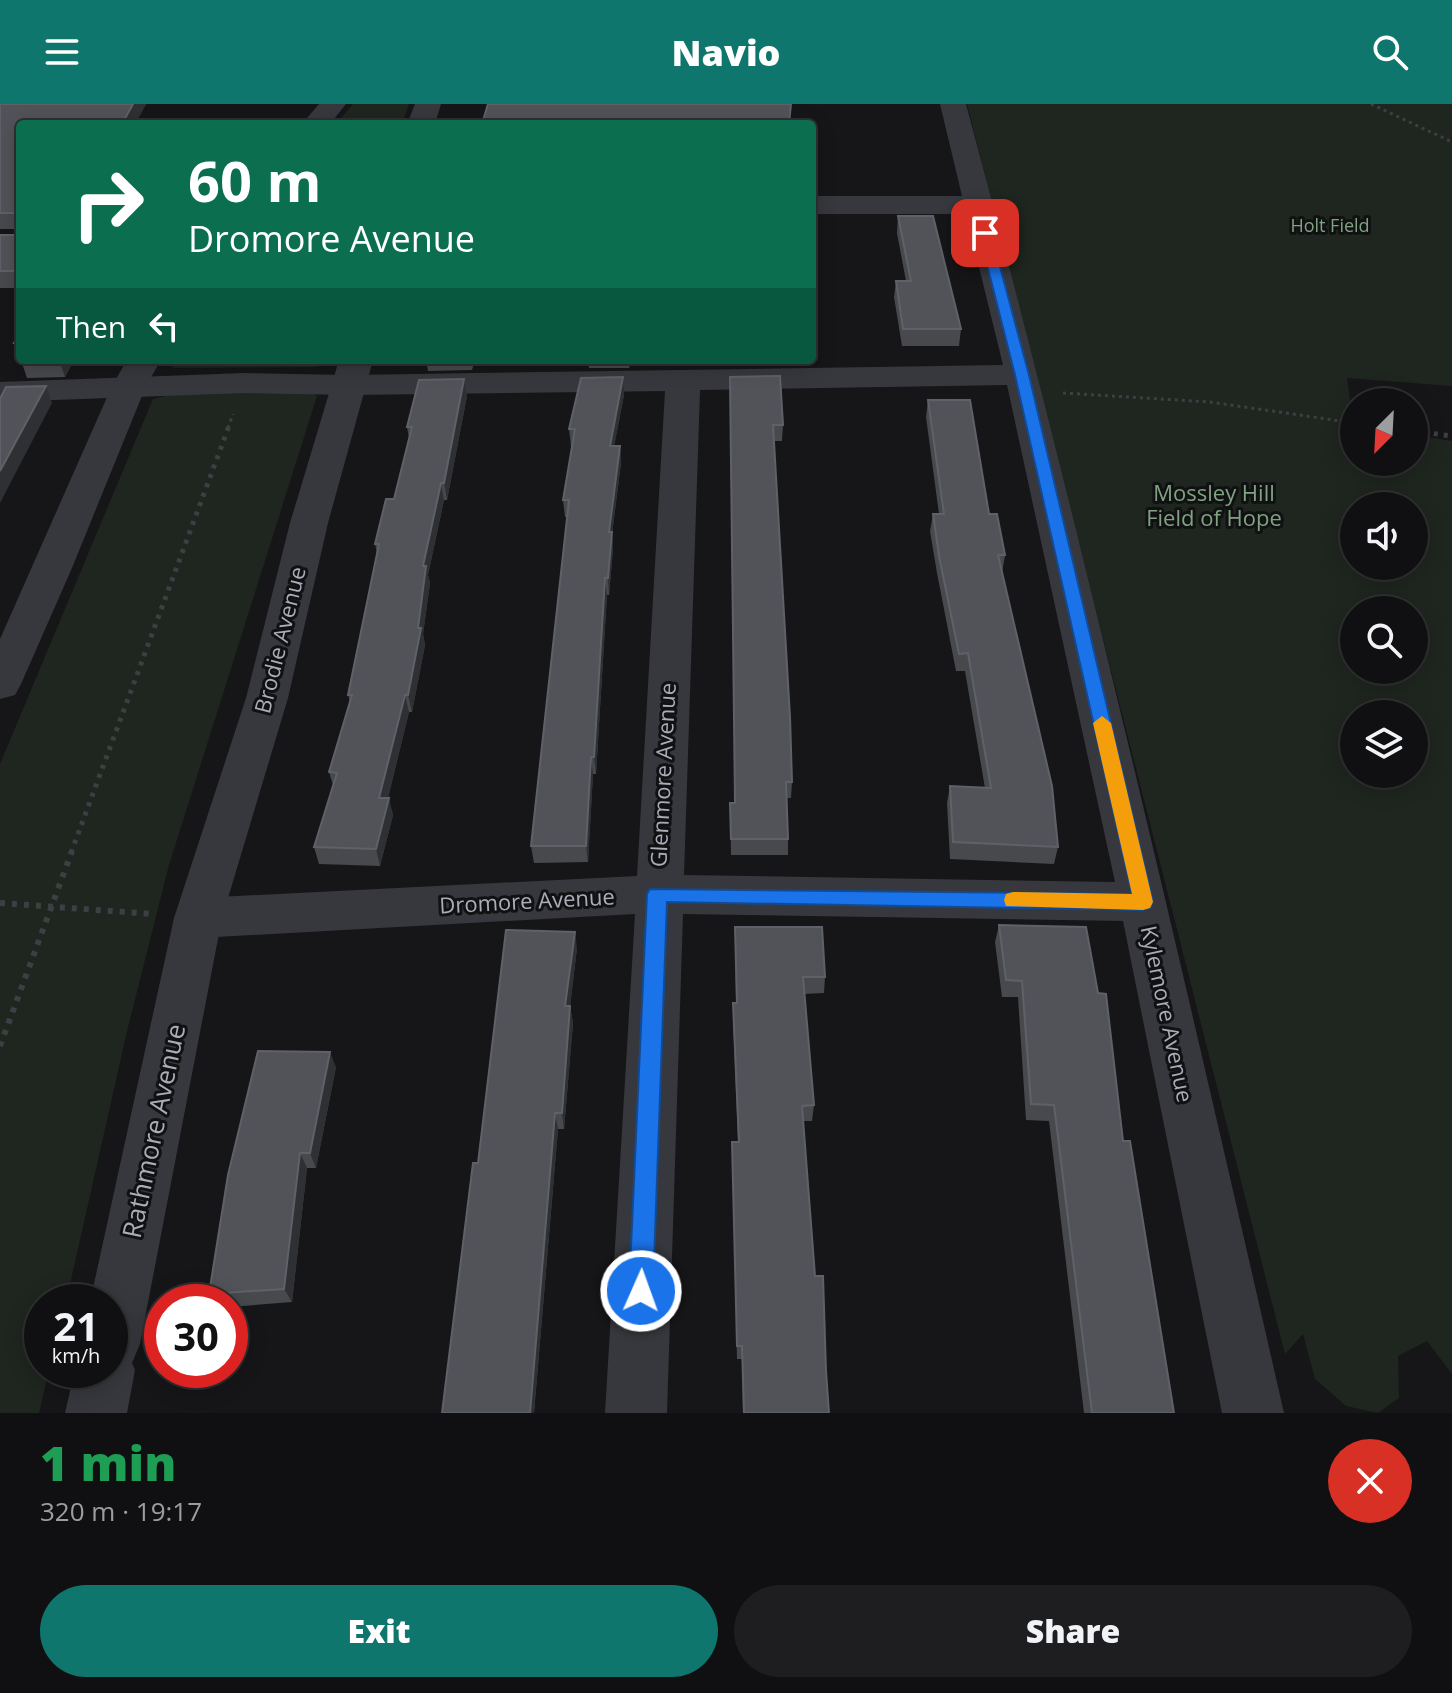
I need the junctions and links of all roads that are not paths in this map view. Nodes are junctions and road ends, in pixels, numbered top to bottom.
1 (333, 104) edge
2 (953, 104) edge
3 (319, 120) edge
4 (816, 205) edge
5 (978, 205) junction
6 (352, 372) edge
7 (137, 373) edge
8 (683, 378) junction
9 (1037, 384) junction
10 (0, 392) edge
11 (0, 684) edge
12 (657, 894) junction
13 (1143, 902) junction
14 (198, 918) junction
15 (122, 1284) edge
16 (101, 1388) edge
17 (96, 1413) edge
18 (636, 1413) edge
19 (1253, 1413) edge

1 - 3 street
2 - 5 street, Kylemore Avenue
4 - 5 street
5 - 9 street, Kylemore Avenue
6 - 7 street
6 - 8 street
6 - 14 street, Brodie Avenue
7 - 10 street
7 - 11 street
8 - 9 street
8 - 12 street, Glenmore Avenue
9 - 13 street, Kylemore Avenue
12 - 13 street, Dromore Avenue
12 - 14 street, Dromore Avenue
12 - 18 street, Glenmore Avenue
13 - 19 street, Kylemore Avenue
14 - 15 street, Rathmore Avenue
16 - 17 street

